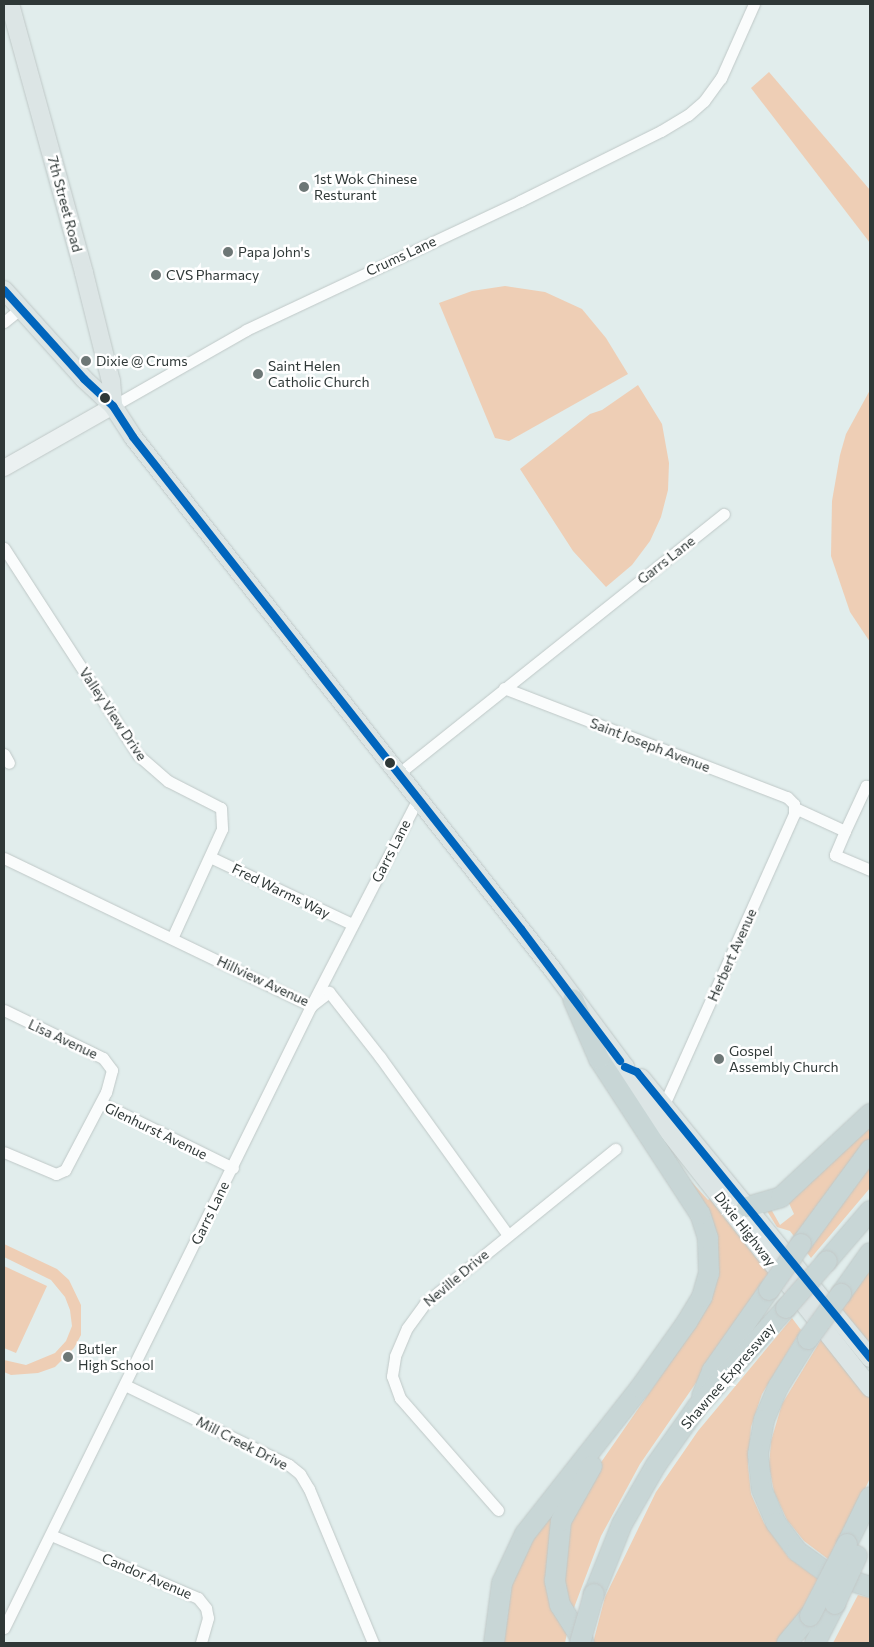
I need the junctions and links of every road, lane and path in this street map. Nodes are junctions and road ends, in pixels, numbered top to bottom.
1 (10, 4) edge
2 (754, 4) edge
3 (4, 290) edge
4 (20, 309) junction
5 (4, 322) edge
6 (113, 406) junction
7 (4, 468) edge
8 (724, 514) dead end
9 (4, 548) edge
10 (504, 688) junction
11 (398, 774) junction
12 (870, 788) edge
13 (418, 799) junction
14 (794, 806) junction
15 (846, 831) junction
16 (210, 857) junction
17 (4, 858) edge
18 (870, 870) edge
19 (352, 924) junction
20 (172, 938) junction
21 (573, 999) junction
22 (311, 1006) junction
23 (4, 1010) edge
24 (625, 1067) junction
25 (101, 1103) junction
26 (664, 1105) junction
27 (870, 1114) edge
28 (615, 1149) dead end
29 (870, 1150) edge
30 (4, 1152) edge
31 (233, 1168) junction
32 (747, 1207) junction
33 (870, 1211) edge
34 (508, 1235) junction
35 (870, 1253) edge
36 (870, 1358) edge
37 (125, 1385) junction
38 (640, 1388) junction
39 (870, 1388) edge
40 (698, 1406) junction
41 (870, 1497) edge
42 (498, 1510) dead end
43 (870, 1526) edge
44 (51, 1535) junction
45 (859, 1551) edge
46 (870, 1587) edge
47 (817, 1620) junction
48 (4, 1628) edge
49 (201, 1643) edge
50 (373, 1643) edge
51 (494, 1643) edge
52 (580, 1643) edge
53 (584, 1643) edge
54 (787, 1643) edge
55 (815, 1643) edge

1 - 6 main road, 7th Street Road
2 - 6 street, Crums Lane
3 - 4 main road, Dixie Highway
4 - 5 street
4 - 6 main road, Dixie Highway
6 - 7 main road, Crums Lane
6 - 11 main road, Dixie Highway
8 - 10 street, Garrs Lane
9 - 16 street, Valley View Drive
10 - 11 street, Garrs Lane
10 - 14 street, Saint Joseph Avenue
11 - 13 main road, Dixie Highway
12 - 15 street
13 - 19 street, Garrs Lane
13 - 21 main road, Dixie Highway
14 - 15 street, Saint Joseph Avenue
14 - 26 street, Herbert Avenue
15 - 18 street
16 - 19 street, Fred Warms Way
16 - 20 street, Valley View Drive
17 - 20 street, Hillview Avenue
19 - 22 street, Garrs Lane
20 - 22 street, Hillview Avenue
21 - 24 main road, Dixie Highway
21 - 38 highway
22 - 31 street, Garrs Lane
22 - 34 street, Hillview Avenue
23 - 25 street, Lisa Avenue
24 - 26 main road, Dixie Highway
24 - 39 main road, Dixie Highway
25 - 30 street, Glenhurst Avenue
25 - 31 street, Glenhurst Avenue
26 - 32 main road, Dixie Highway
27 - 32 highway
28 - 34 street, Neville Drive
29 - 40 highway, bridge
31 - 37 street, Garrs Lane
32 - 36 main road, Dixie Highway
33 - 40 highway, Shawnee Expressway, bridge
34 - 42 street, Neville Drive
35 - 46 highway, bridge
37 - 44 street, Garrs Lane
37 - 50 street, Mill Creek Drive
38 - 51 highway
38 - 53 highway
40 - 52 highway, Shawnee Expressway, bridge
41 - 45 highway
43 - 45 highway
44 - 48 street, Garrs Lane
44 - 49 street, Candor Avenue
45 - 47 highway, bridge
45 - 47 highway, bridge
47 - 54 highway
47 - 55 highway

